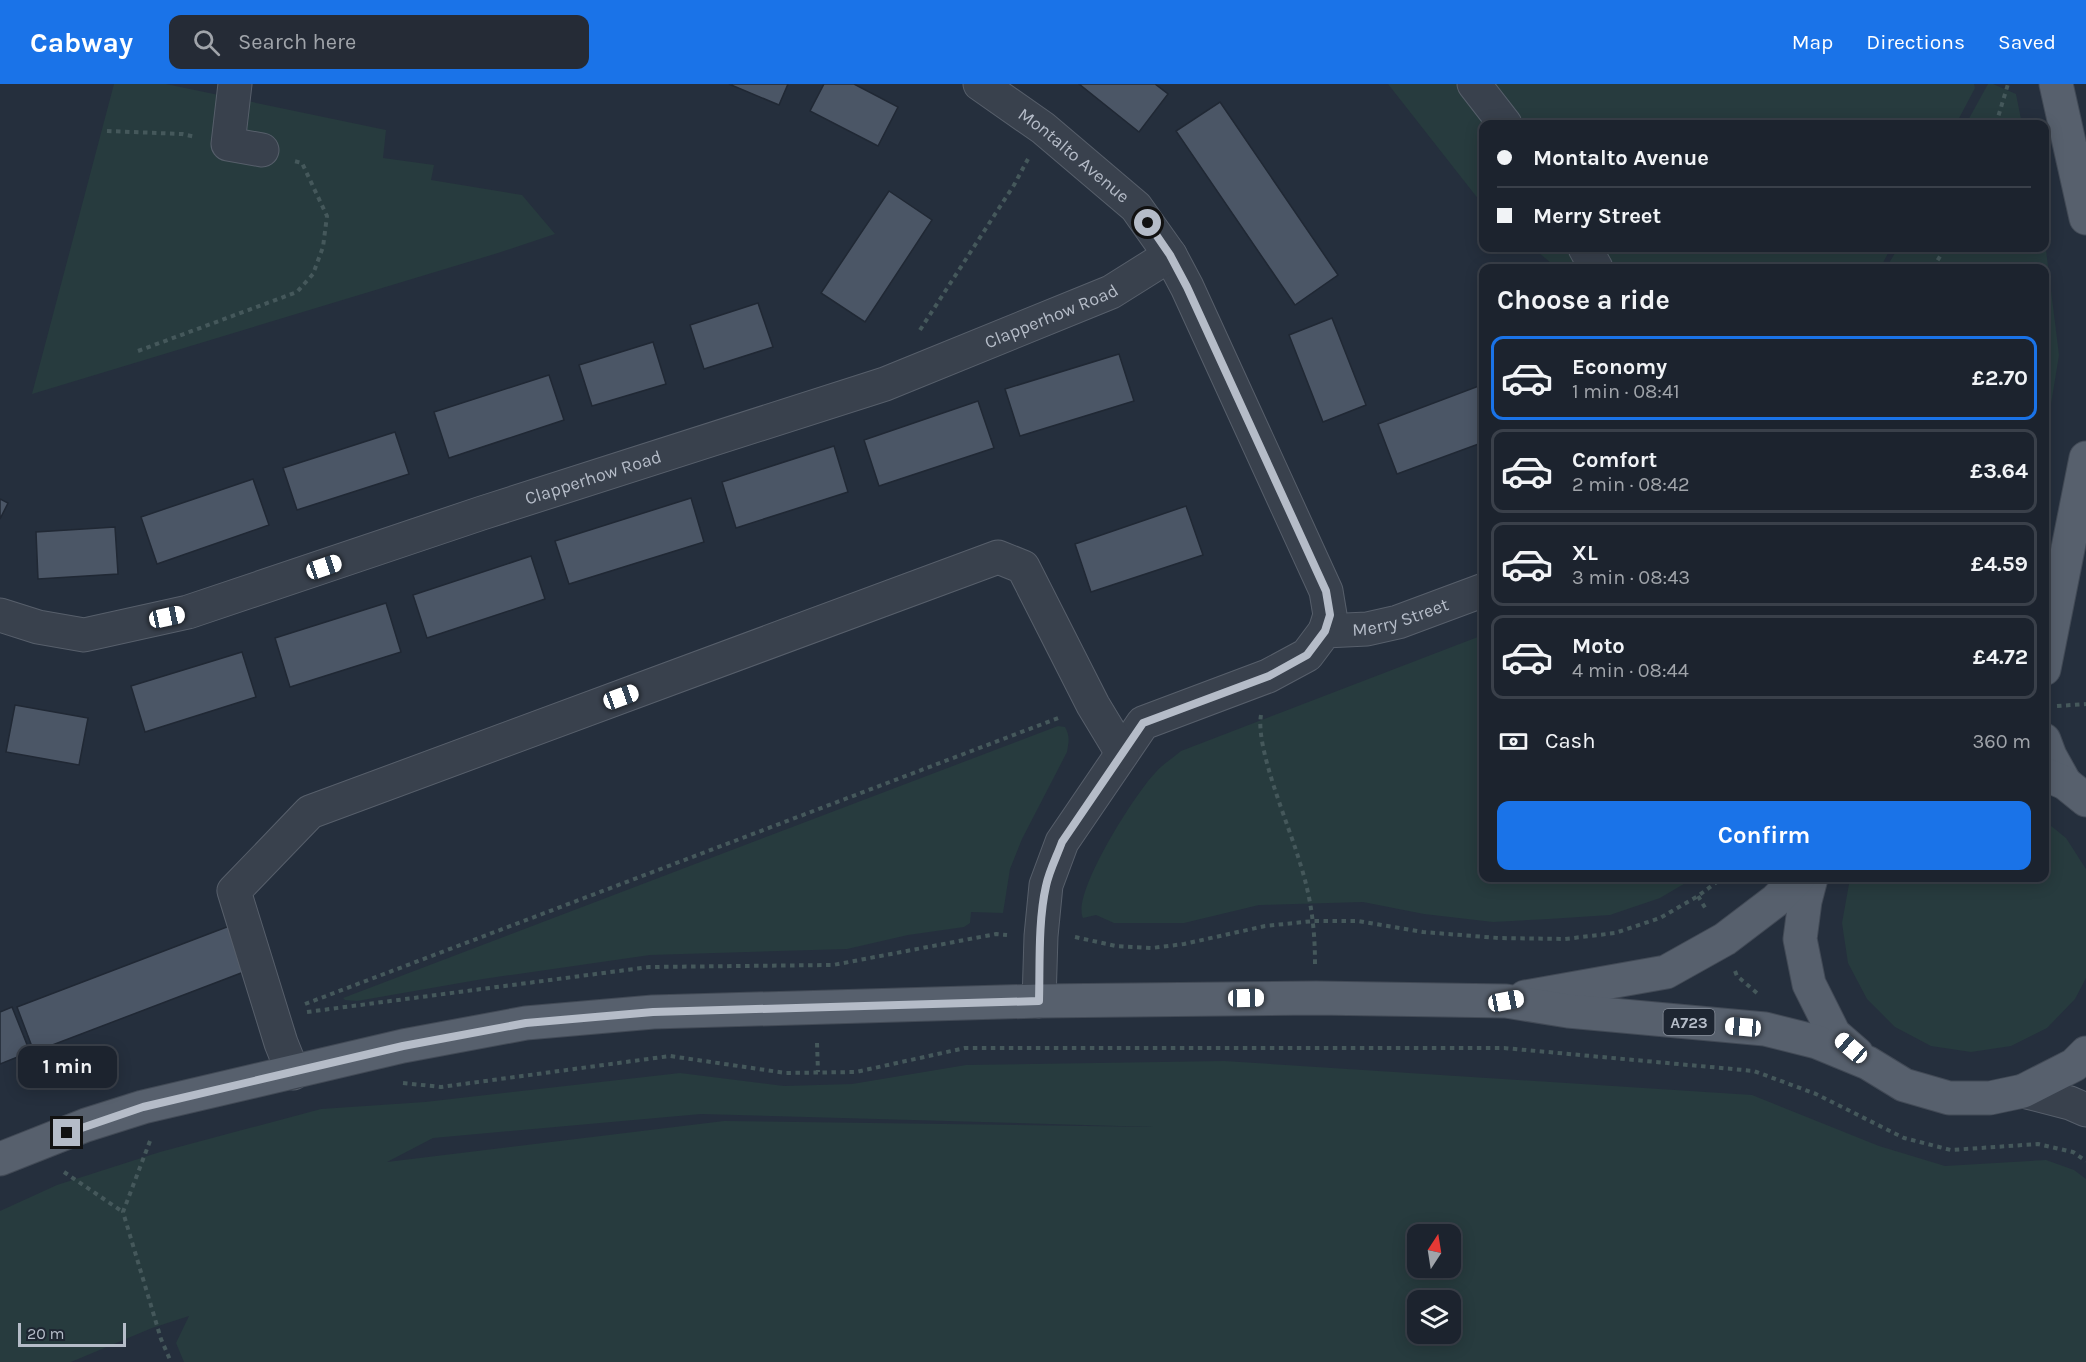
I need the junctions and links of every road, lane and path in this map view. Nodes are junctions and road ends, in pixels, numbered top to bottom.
1 (235, 84) edge
2 (980, 84) edge
3 (1474, 84) edge
4 (2008, 84) edge
5 (2056, 84) edge
6 (1502, 120) edge
7 (1997, 120) edge
8 (1043, 128) junction
9 (107, 131) dead end
10 (228, 144) junction
11 (262, 150) joint
12 (2086, 218) edge
13 (1170, 255) junction
14 (918, 334) dead end
15 (138, 351) dead end
16 (2086, 458) edge
17 (2072, 526) junction
18 (2049, 570) edge
19 (1479, 592) edge
20 (0, 615) edge
21 (1325, 631) junction
22 (2049, 643) edge
23 (1269, 676) junction
24 (2086, 704) edge
25 (1093, 705) junction
26 (2055, 706) dead end
27 (1122, 753) junction
28 (2049, 753) edge
29 (2065, 786) edge
30 (1794, 882) edge
31 (1810, 882) edge
32 (1698, 896) dead end
33 (1725, 939) junction
34 (1316, 998) junction
35 (1039, 1001) junction
36 (1506, 1001) junction
37 (273, 1016) junction
38 (1765, 1029) junction
39 (2086, 1053) edge
40 (1868, 1063) junction
41 (1754, 1071) junction
42 (293, 1073) junction
43 (394, 1083) dead end
44 (2023, 1091) junction
45 (165, 1102) junction
46 (2086, 1110) edge
47 (14, 1154) edge
48 (2086, 1161) edge
49 (123, 1212) junction
50 (171, 1362) edge

1 - 10 street
2 - 8 street, Montalto Avenue
3 - 6 street
4 - 7 path
5 - 12 main road
8 - 13 street, Montalto Avenue
8 - 14 path
9 - 10 path
10 - 11 street
11 - 15 path
13 - 20 street, Clapperhow Road
13 - 21 street, Montalto Avenue
16 - 17 main road
17 - 18 main road
17 - 22 main road
19 - 21 street, Merry Street
21 - 23 street
23 - 27 street
23 - 34 path
24 - 26 path
25 - 27 street
25 - 37 path
25 - 37 street
27 - 35 street
28 - 29 main road
30 - 33 main road, A723
31 - 40 main road, A723
32 - 33 path
33 - 36 main road, A723
33 - 38 path
34 - 35 main road, A723
34 - 36 main road, A723
35 - 42 main road, A723
36 - 38 main road, A723
37 - 42 street
38 - 40 main road, A723
38 - 41 path
39 - 44 main road, A723
40 - 44 main road, A723
41 - 43 path
41 - 48 path
42 - 45 main road, A723
44 - 46 street
45 - 47 main road, A723
45 - 49 path
47 - 49 path
49 - 50 path

